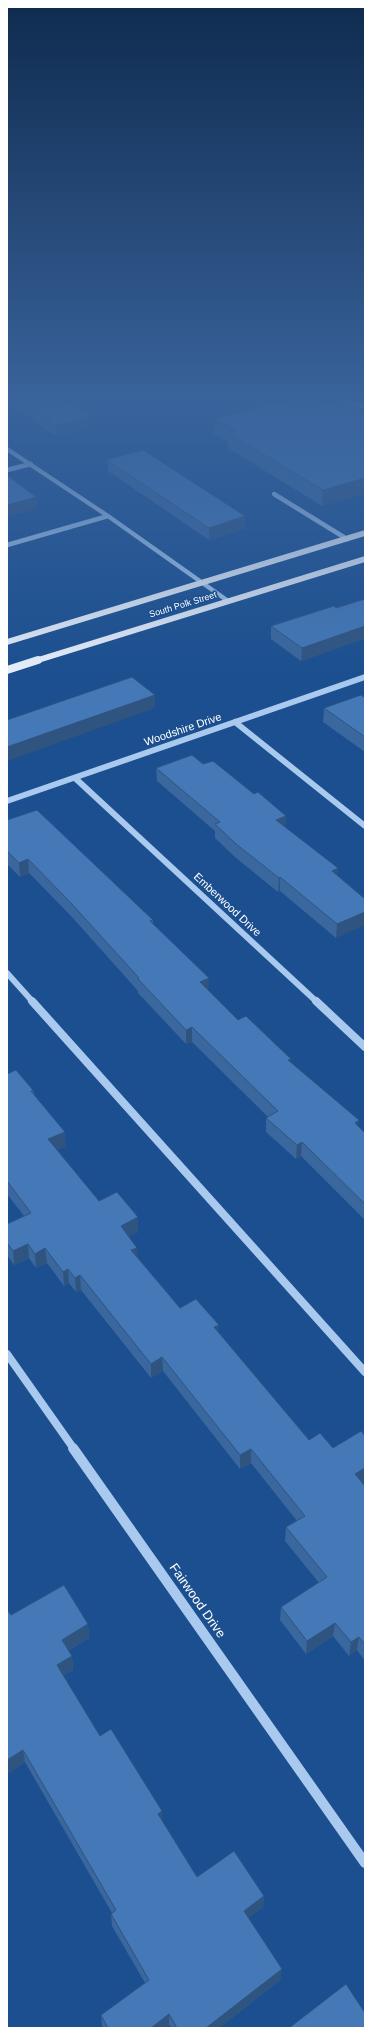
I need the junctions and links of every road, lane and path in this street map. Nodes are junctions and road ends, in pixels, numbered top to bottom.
1 (78, 496) edge
2 (277, 496) edge
3 (108, 516) junction
4 (365, 533) edge
5 (347, 539) junction
6 (7, 545) edge
7 (365, 559) edge
8 (202, 582) junction
9 (228, 602) junction
10 (7, 642) edge
11 (7, 670) edge
12 (365, 677) edge
13 (235, 722) junction
14 (74, 778) junction
15 (7, 802) edge
16 (365, 826) edge
17 (7, 973) edge
18 (365, 1047) edge
19 (7, 1354) edge
20 (365, 1372) edge
21 (365, 1863) edge

1 - 3 street
2 - 5 street
3 - 6 street
3 - 8 street
4 - 5 main road, South Polk Street
5 - 8 main road, South Polk Street
7 - 9 main road, South Polk Street
8 - 9 street
8 - 10 main road, South Polk Street
9 - 11 main road, South Polk Street
12 - 13 street, Woodshire Drive
13 - 14 street, Woodshire Drive
13 - 16 street
14 - 15 street, Woodshire Drive
14 - 18 street, Emberwood Drive
17 - 20 street
19 - 21 street, Fairwood Drive

